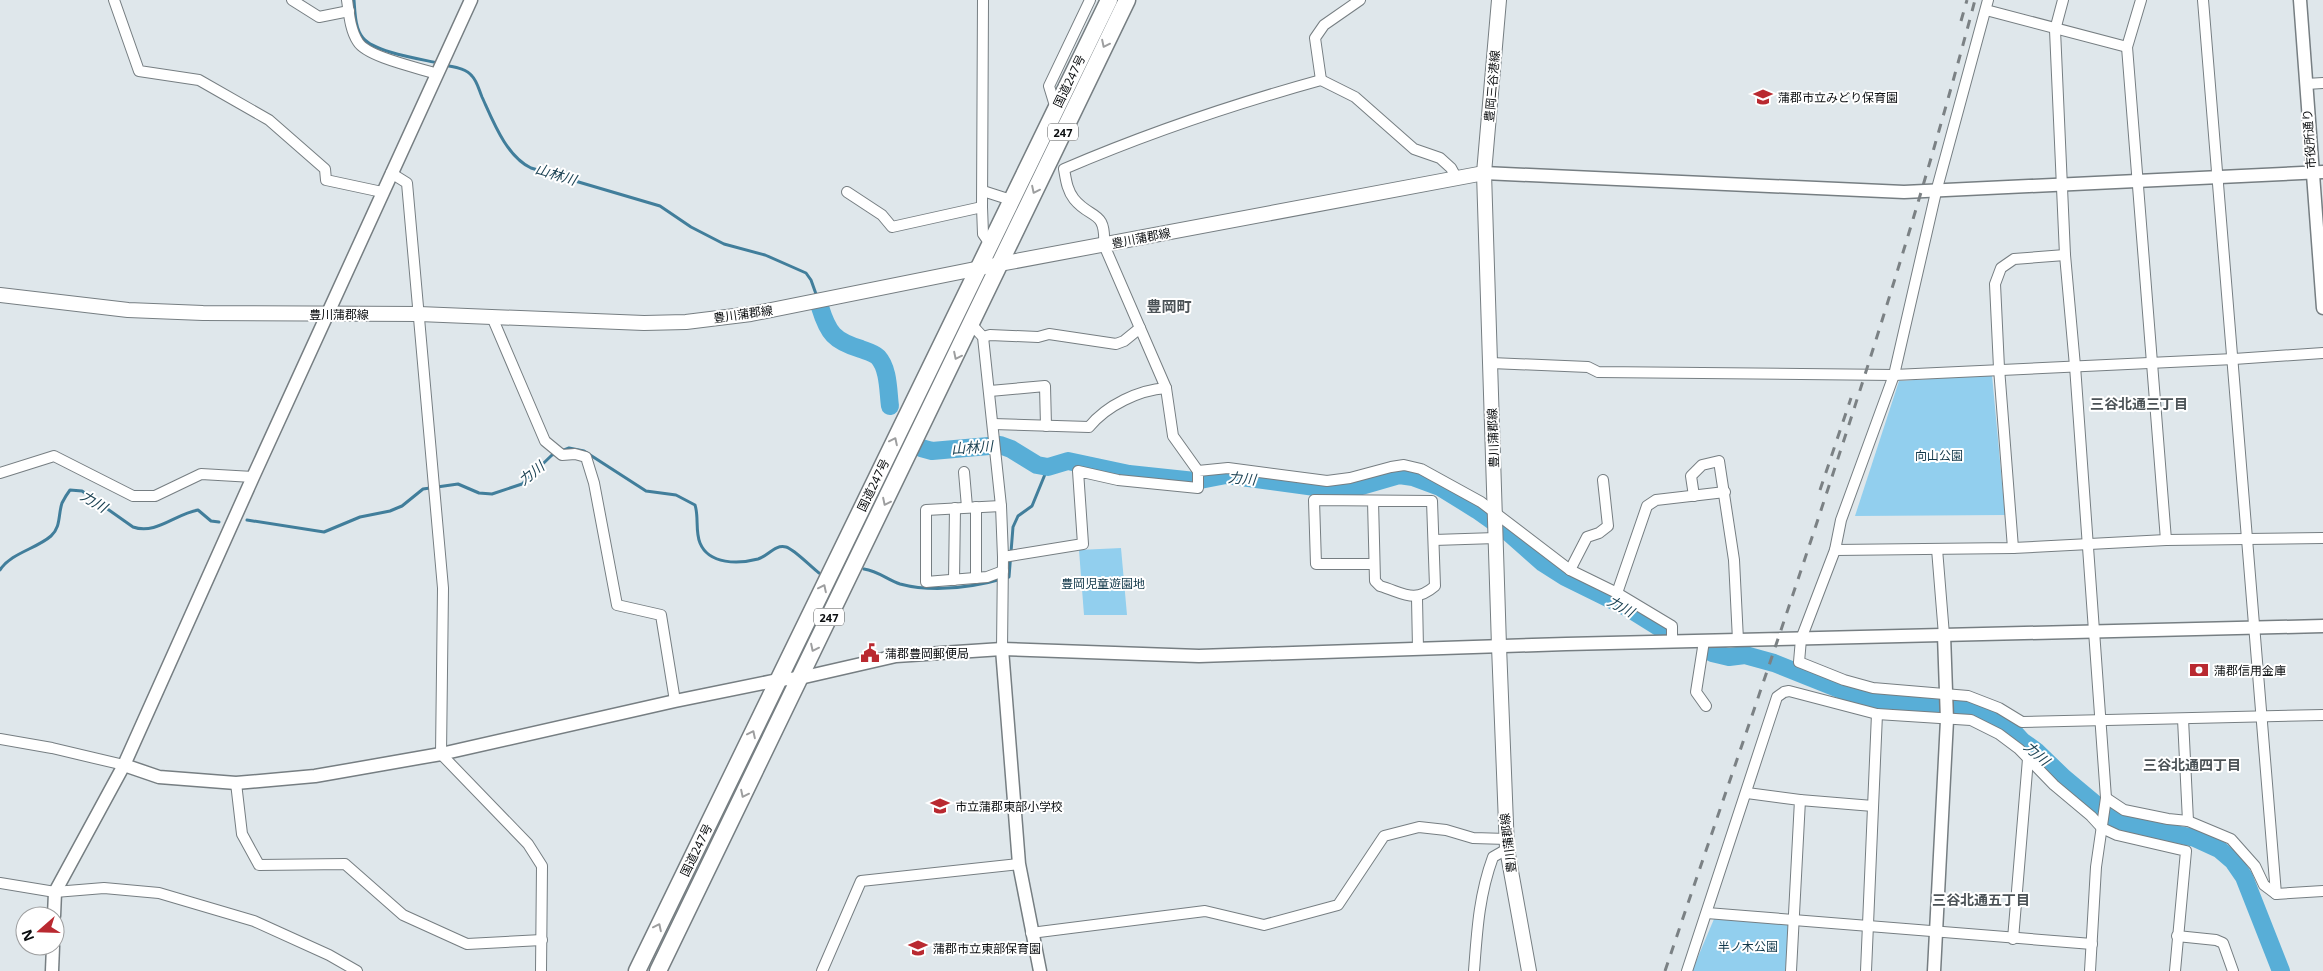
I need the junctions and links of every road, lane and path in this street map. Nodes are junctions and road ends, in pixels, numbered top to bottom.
1 (114, 0) edge
2 (292, 0) edge
3 (347, 0) edge
4 (471, 0) edge
5 (983, 0) edge
6 (1090, 0) edge
7 (1109, 0) edge
8 (1127, 0) edge
9 (1360, 0) edge
10 (1499, 0) edge
11 (2062, 0) edge
12 (2141, 0) edge
13 (2203, 0) edge
14 (2300, 0) edge
15 (1987, 5) edge
16 (349, 11) junction
17 (2055, 30) junction
18 (2127, 47) junction
19 (438, 72) junction
20 (1322, 80) junction
21 (2323, 83) edge
22 (2306, 84) junction
23 (1056, 109) junction
24 (2317, 172) edge
25 (391, 173) junction
26 (1484, 173) junction
27 (1456, 177) junction
28 (2216, 177) junction
29 (2138, 182) junction
30 (2061, 185) junction
31 (983, 191) junction
32 (382, 192) junction
33 (847, 192) dead end
34 (1936, 192) junction
35 (1011, 200) junction
36 (982, 207) junction
37 (990, 244) junction
38 (1104, 245) junction
39 (2065, 255) junction
40 (1000, 264) junction
41 (978, 269) junction
42 (0, 295) edge
43 (2323, 308) edge
44 (419, 314) junction
45 (328, 315) junction
46 (492, 317) junction
47 (1140, 328) junction
48 (977, 331) junction
49 (2323, 353) edge
50 (2234, 359) junction
51 (2152, 362) junction
52 (1491, 363) junction
53 (2075, 366) junction
54 (1999, 368) junction
55 (1894, 374) junction
56 (1166, 388) junction
57 (990, 391) junction
58 (993, 424) junction
59 (1046, 426) junction
60 (964, 472) dead end
61 (0, 473) edge
62 (253, 477) junction
63 (1198, 477) junction
64 (1604, 480) dead end
65 (1725, 492) junction
66 (1694, 496) junction
67 (1373, 501) junction
68 (1001, 506) junction
69 (972, 507) junction
70 (954, 508) junction
71 (1495, 524) junction
72 (2323, 538) edge
73 (1434, 540) junction
74 (2166, 540) junction
75 (2247, 540) junction
76 (2088, 544) junction
77 (2013, 548) junction
78 (1937, 549) junction
79 (1835, 550) junction
80 (1009, 556) junction
81 (1374, 564) junction
82 (1570, 570) junction
83 (1003, 577) junction
84 (976, 578) junction
85 (954, 580) junction
86 (1617, 593) junction
87 (1418, 598) junction
88 (2323, 626) edge
89 (2254, 628) junction
90 (2094, 632) junction
91 (1944, 635) junction
92 (1801, 639) junction
93 (1738, 640) junction
94 (1704, 641) junction
95 (1672, 642) junction
96 (1499, 646) junction
97 (1418, 649) junction
98 (1002, 650) junction
99 (800, 678) junction
100 (778, 680) junction
101 (1947, 696) junction
102 (676, 701) junction
103 (1706, 706) dead end
104 (1877, 714) junction
105 (2323, 715) edge
106 (2262, 718) junction
107 (2183, 719) junction
108 (1947, 720) junction
109 (2102, 720) junction
110 (0, 739) edge
111 (441, 754) junction
112 (2028, 759) junction
113 (124, 765) junction
114 (236, 783) junction
115 (1747, 793) junction
116 (1800, 800) junction
117 (2106, 800) junction
118 (1874, 806) junction
119 (2188, 821) junction
120 (2102, 825) junction
121 (1507, 844) junction
122 (1019, 864) junction
123 (0, 882) edge
124 (2323, 891) edge
125 (55, 892) junction
126 (2276, 894) junction
127 (54, 906) edge
128 (1708, 913) junction
129 (1794, 919) junction
130 (1868, 925) junction
131 (1936, 931) junction
132 (1031, 933) junction
133 (2177, 936) junction
134 (2013, 939) junction
135 (542, 940) junction
136 (2092, 944) junction
137 (53, 956) edge
138 (52, 971) edge
139 (356, 971) edge
140 (541, 971) edge
141 (637, 971) edge
142 (658, 971) edge
143 (822, 971) edge
144 (1040, 971) edge
145 (1474, 971) edge
146 (1529, 971) edge
147 (1687, 971) edge
148 (1791, 971) edge
149 (1866, 971) edge
150 (1934, 971) edge
151 (2090, 971) edge
152 (2175, 971) edge
153 (2232, 971) edge

1 - 32 street
2 - 16 street
3 - 16 street
4 - 19 street
5 - 31 street
6 - 23 street
7 - 23 highway, 国道247号 / 247
8 -> 40 highway, 国道247号 / 247
9 - 20 street
10 - 26 main road, 豊岡三谷港線
11 - 17 street
12 - 18 street
13 - 28 street
14 - 22 street, 市役所通り
15 - 17 street
15 - 34 street
16 - 19 street
17 - 18 street
17 - 30 street
18 - 29 street
19 - 25 street
20 - 27 street
20 - 38 street
21 - 22 street
22 - 24 street, 市役所通り
23 - 35 highway, 国道247号 / 247
24 - 28 street
24 - 43 street, 市役所通り
25 - 32 street
25 - 44 street
26 - 27 main road, 豊川蒲郡線
26 - 34 street
26 - 52 main road, 豊川蒲郡線
27 - 38 main road, 豊川蒲郡線
28 - 29 street
28 - 50 street
29 - 30 street
29 - 51 street
30 - 34 street
30 - 39 street
31 - 35 street
31 - 36 street
32 - 45 street
33 - 36 street
34 - 55 street
35 - 37 highway, 国道247号 / 247
36 - 37 street
37 - 41 highway, 国道247号 / 247
38 - 40 main road, 豊川蒲郡線
38 - 47 street
39 - 53 street
39 - 54 street
40 - 41 main road, 豊川蒲郡線
40 - 48 highway, 国道247号 / 247
41 - 46 main road, 豊川蒲郡線
100 -> 41 highway, 国道247号 / 247
42 - 45 main road, 豊川蒲郡線
44 - 45 main road, 豊川蒲郡線
44 - 46 main road, 豊川蒲郡線
44 - 111 street
45 - 62 street
46 - 102 street
47 - 48 street
47 - 56 street
48 - 57 street
48 -> 99 highway, 国道247号 / 247
49 - 50 street
50 - 51 street
50 - 75 street
51 - 53 street
51 - 74 street
52 - 55 street
52 - 71 main road, 豊川蒲郡線
53 - 54 street
53 - 76 street
54 - 55 street
54 - 77 street
55 - 79 street
56 - 59 street
56 - 63 street
57 - 58 street
57 - 59 street
58 - 59 street
58 - 68 street
60 - 69 street
61 - 62 street
62 - 113 street
63 - 71 street
63 - 80 street
64 - 82 street
65 - 66 street
65 - 66 street
65 - 93 street
66 - 86 street
67 - 73 street
67 - 81 street
67 - 81 street
68 - 69 street
68 - 80 street
69 - 70 street
69 - 84 street
70 - 85 street
70 - 85 street
71 - 73 street
71 - 82 street
71 - 96 main road, 豊川蒲郡線
72 - 75 street
73 - 87 street
74 - 75 street
74 - 76 street
75 - 89 street
76 - 77 street
76 - 90 street
77 - 78 street
78 - 79 street
78 - 91 street
79 - 92 street
80 - 83 street
81 - 87 street
82 - 86 street
83 - 84 street
83 - 98 street
84 - 85 street
86 - 95 street
87 - 97 street
88 - 89 street
89 - 90 street
89 - 106 street
90 - 91 street
90 - 109 street
91 - 92 street
91 - 101 street
92 - 93 street
92 - 101 street
93 - 94 street
94 - 95 street
94 - 103 street
95 - 96 street
96 - 97 street
96 - 121 main road, 豊川蒲郡線
97 - 98 street
98 - 99 street
98 - 122 street
99 - 100 street
99 -> 142 highway, 国道247号 / 247
100 - 102 street
141 -> 100 highway, 国道247号 / 247
101 - 108 street
101 - 109 street
102 - 111 street
104 - 108 street
104 - 115 street
104 - 118 street
105 - 106 street
106 - 107 street
106 - 126 street
107 - 109 street
107 - 119 street
108 - 112 street
108 - 131 street
109 - 117 street
110 - 113 street
111 - 114 street
111 - 135 street
112 - 120 street
112 - 134 street
113 - 114 street
113 - 125 street
114 - 135 street
115 - 116 street
115 - 128 street
116 - 118 street
116 - 129 street
117 - 119 street
117 - 120 street
118 - 130 street
119 - 126 street
120 - 133 street
120 - 136 street
121 - 132 street
121 - 145 street
121 - 146 main road, 豊川蒲郡線
122 - 132 street
122 - 143 street
123 - 125 street
124 - 126 street
125 - 127 street
125 - 139 street
128 - 129 street
128 - 147 street
129 - 130 street
129 - 148 street
130 - 131 street
130 - 149 street
131 - 134 street
131 - 150 street
132 - 144 street
133 - 152 street
133 - 153 street
134 - 136 street
135 - 140 street
136 - 151 street
137 - 138 street

